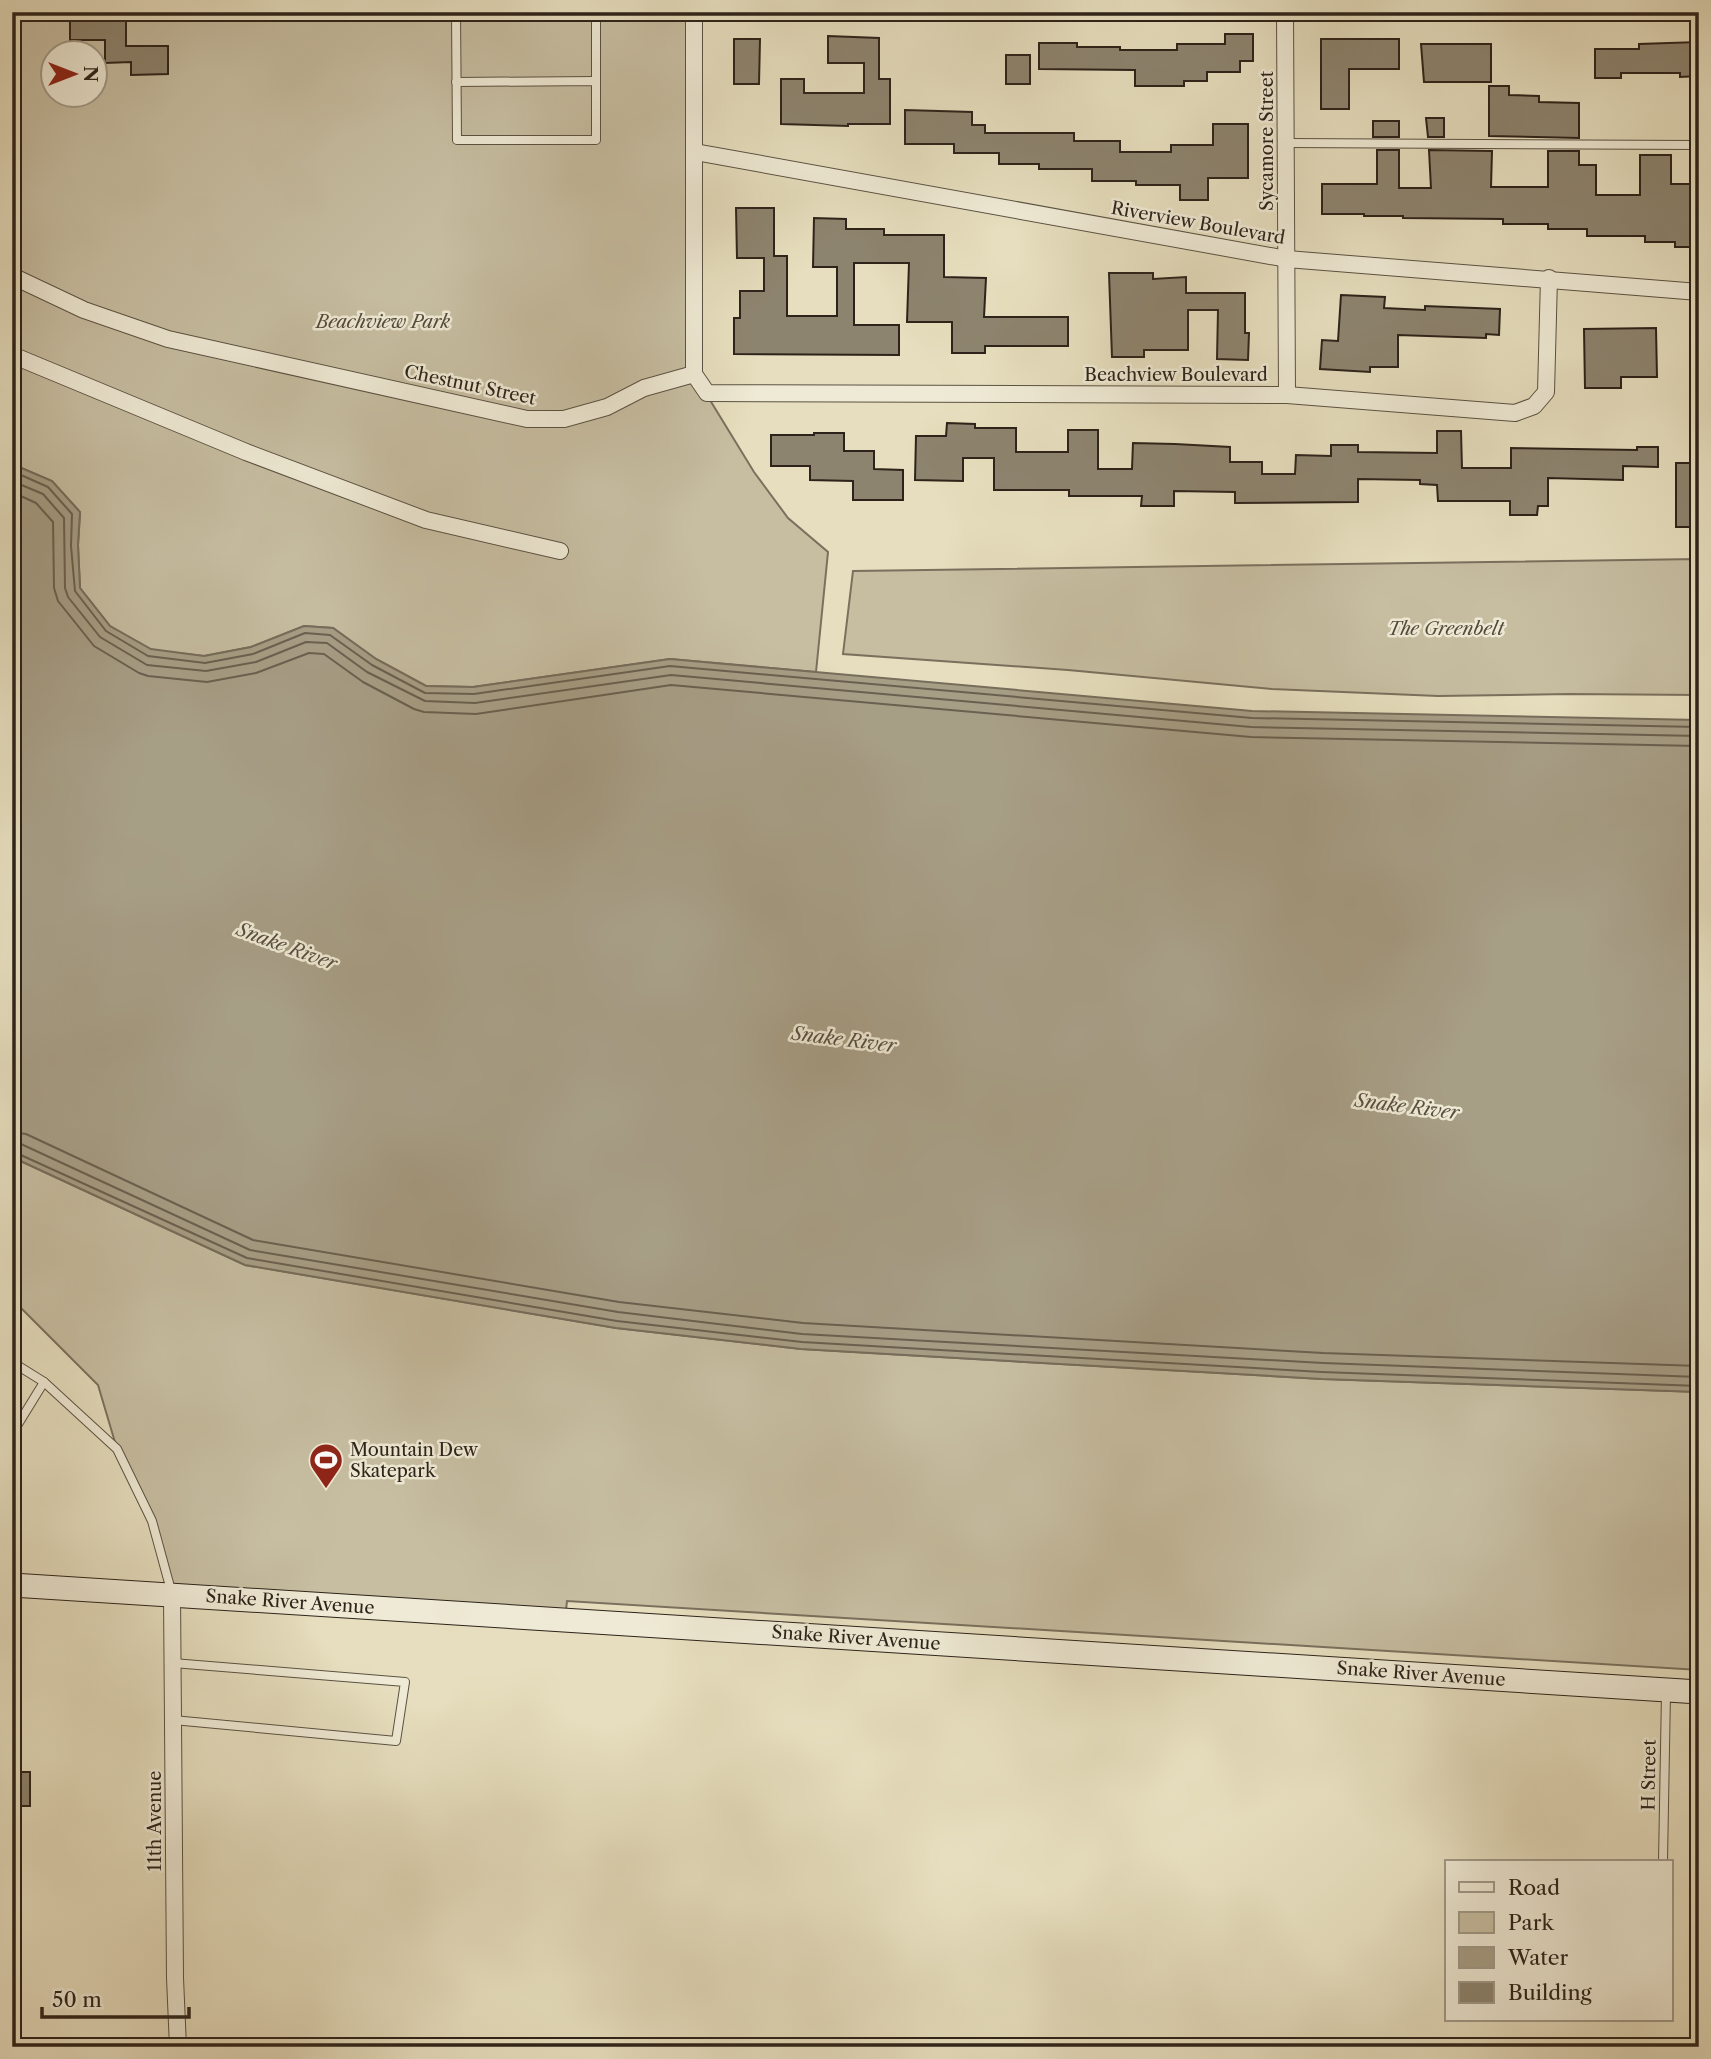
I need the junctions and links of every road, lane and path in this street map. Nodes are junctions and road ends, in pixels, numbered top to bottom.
1 (456, 12) edge
2 (596, 12) edge
3 (694, 12) edge
4 (1285, 12) edge
5 (596, 81) junction
6 (456, 82) junction
7 (1286, 144) junction
8 (1699, 145) edge
9 (695, 152) junction
10 (1287, 259) junction
11 (12, 276) edge
12 (1549, 278) junction
13 (1699, 292) edge
14 (12, 355) edge
15 (694, 374) junction
16 (1287, 395) junction
17 (560, 551) dead end
18 (12, 1362) edge
19 (44, 1382) junction
20 (12, 1434) edge
21 (12, 1585) edge
22 (172, 1595) junction
23 (173, 1663) junction
24 (1666, 1690) junction
25 (1699, 1692) edge
26 (173, 1720) junction
27 (1663, 1860) edge
28 (178, 2047) edge

1 - 6 lane
2 - 5 lane
3 - 9 street
4 - 7 street, Sycamore Street
5 - 6 lane
5 - 6 lane
7 - 8 lane
7 - 10 street, Sycamore Street
9 - 10 street, Riverview Boulevard
9 - 15 street
10 - 12 street, Riverview Boulevard
10 - 16 street, Sycamore Street
11 - 15 street, Chestnut Street
12 - 13 street, Riverview Boulevard
12 - 16 street, Beachview Boulevard
14 - 17 street
15 - 16 street, Beachview Boulevard
18 - 19 lane
19 - 20 lane
19 - 22 lane
21 - 22 main road, Snake River Avenue
22 - 23 street, 11th Avenue
22 - 24 main road, Snake River Avenue
23 - 26 street, 11th Avenue
23 - 26 lane
24 - 25 main road, Snake River Avenue
24 - 27 lane, H Street
26 - 28 street, 11th Avenue

